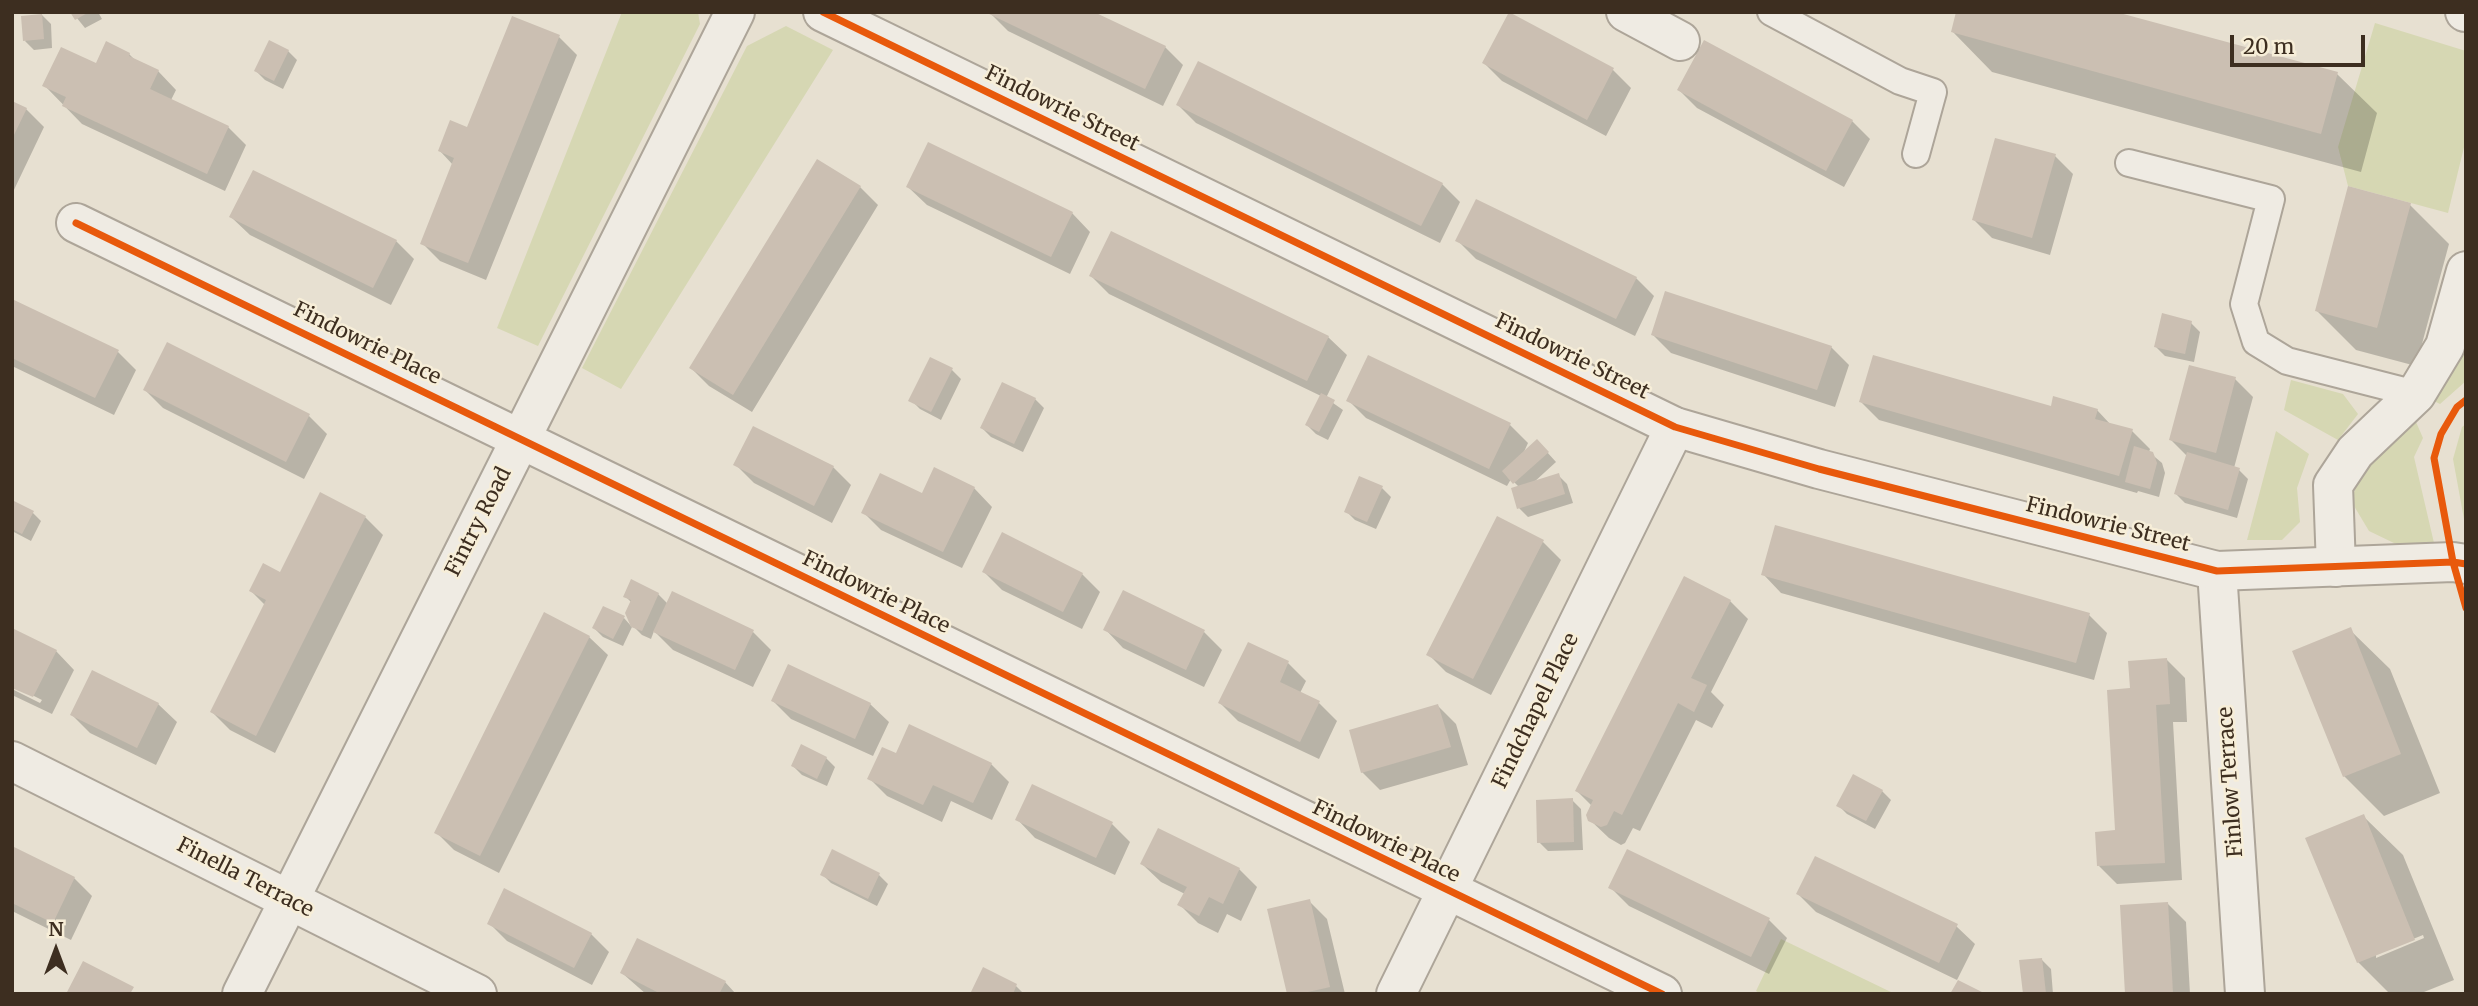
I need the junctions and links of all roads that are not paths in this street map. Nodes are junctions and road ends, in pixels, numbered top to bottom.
1 (735, 12) edge
2 (1626, 12) edge
3 (1771, 12) edge
4 (837, 15) edge
5 (1680, 41) dead end
6 (1916, 154) dead end
7 (2129, 163) dead end
8 (76, 222) dead end
9 (2466, 271) edge
10 (2416, 394) junction
11 (1675, 427) junction
12 (521, 438) junction
13 (2466, 564) edge
14 (2336, 567) junction
15 (2217, 571) junction
16 (12, 761) edge
17 (1448, 891) junction
18 (289, 900) junction
19 (242, 994) edge
20 (477, 994) edge
21 (1396, 994) edge
22 (1661, 994) edge
23 (2245, 994) edge

1 - 12 street, Fintry Road
2 - 5 street
3 - 6 lane
4 - 11 street, Findowrie Street
7 - 10 lane
8 - 12 street, Findowrie Place
9 - 10 street
10 - 14 street
11 - 15 street, Findowrie Street
11 - 17 street, Findchapel Place
12 - 17 street, Findowrie Place
12 - 18 street, Fintry Road
13 - 14 street, Findowrie Street
14 - 15 street, Findowrie Street
15 - 23 street, Finlow Terrace
16 - 18 street, Finella Terrace
17 - 21 street, Findchapel Place
17 - 22 street, Findowrie Place
18 - 19 street, Fintry Road
18 - 20 street, Finella Terrace

